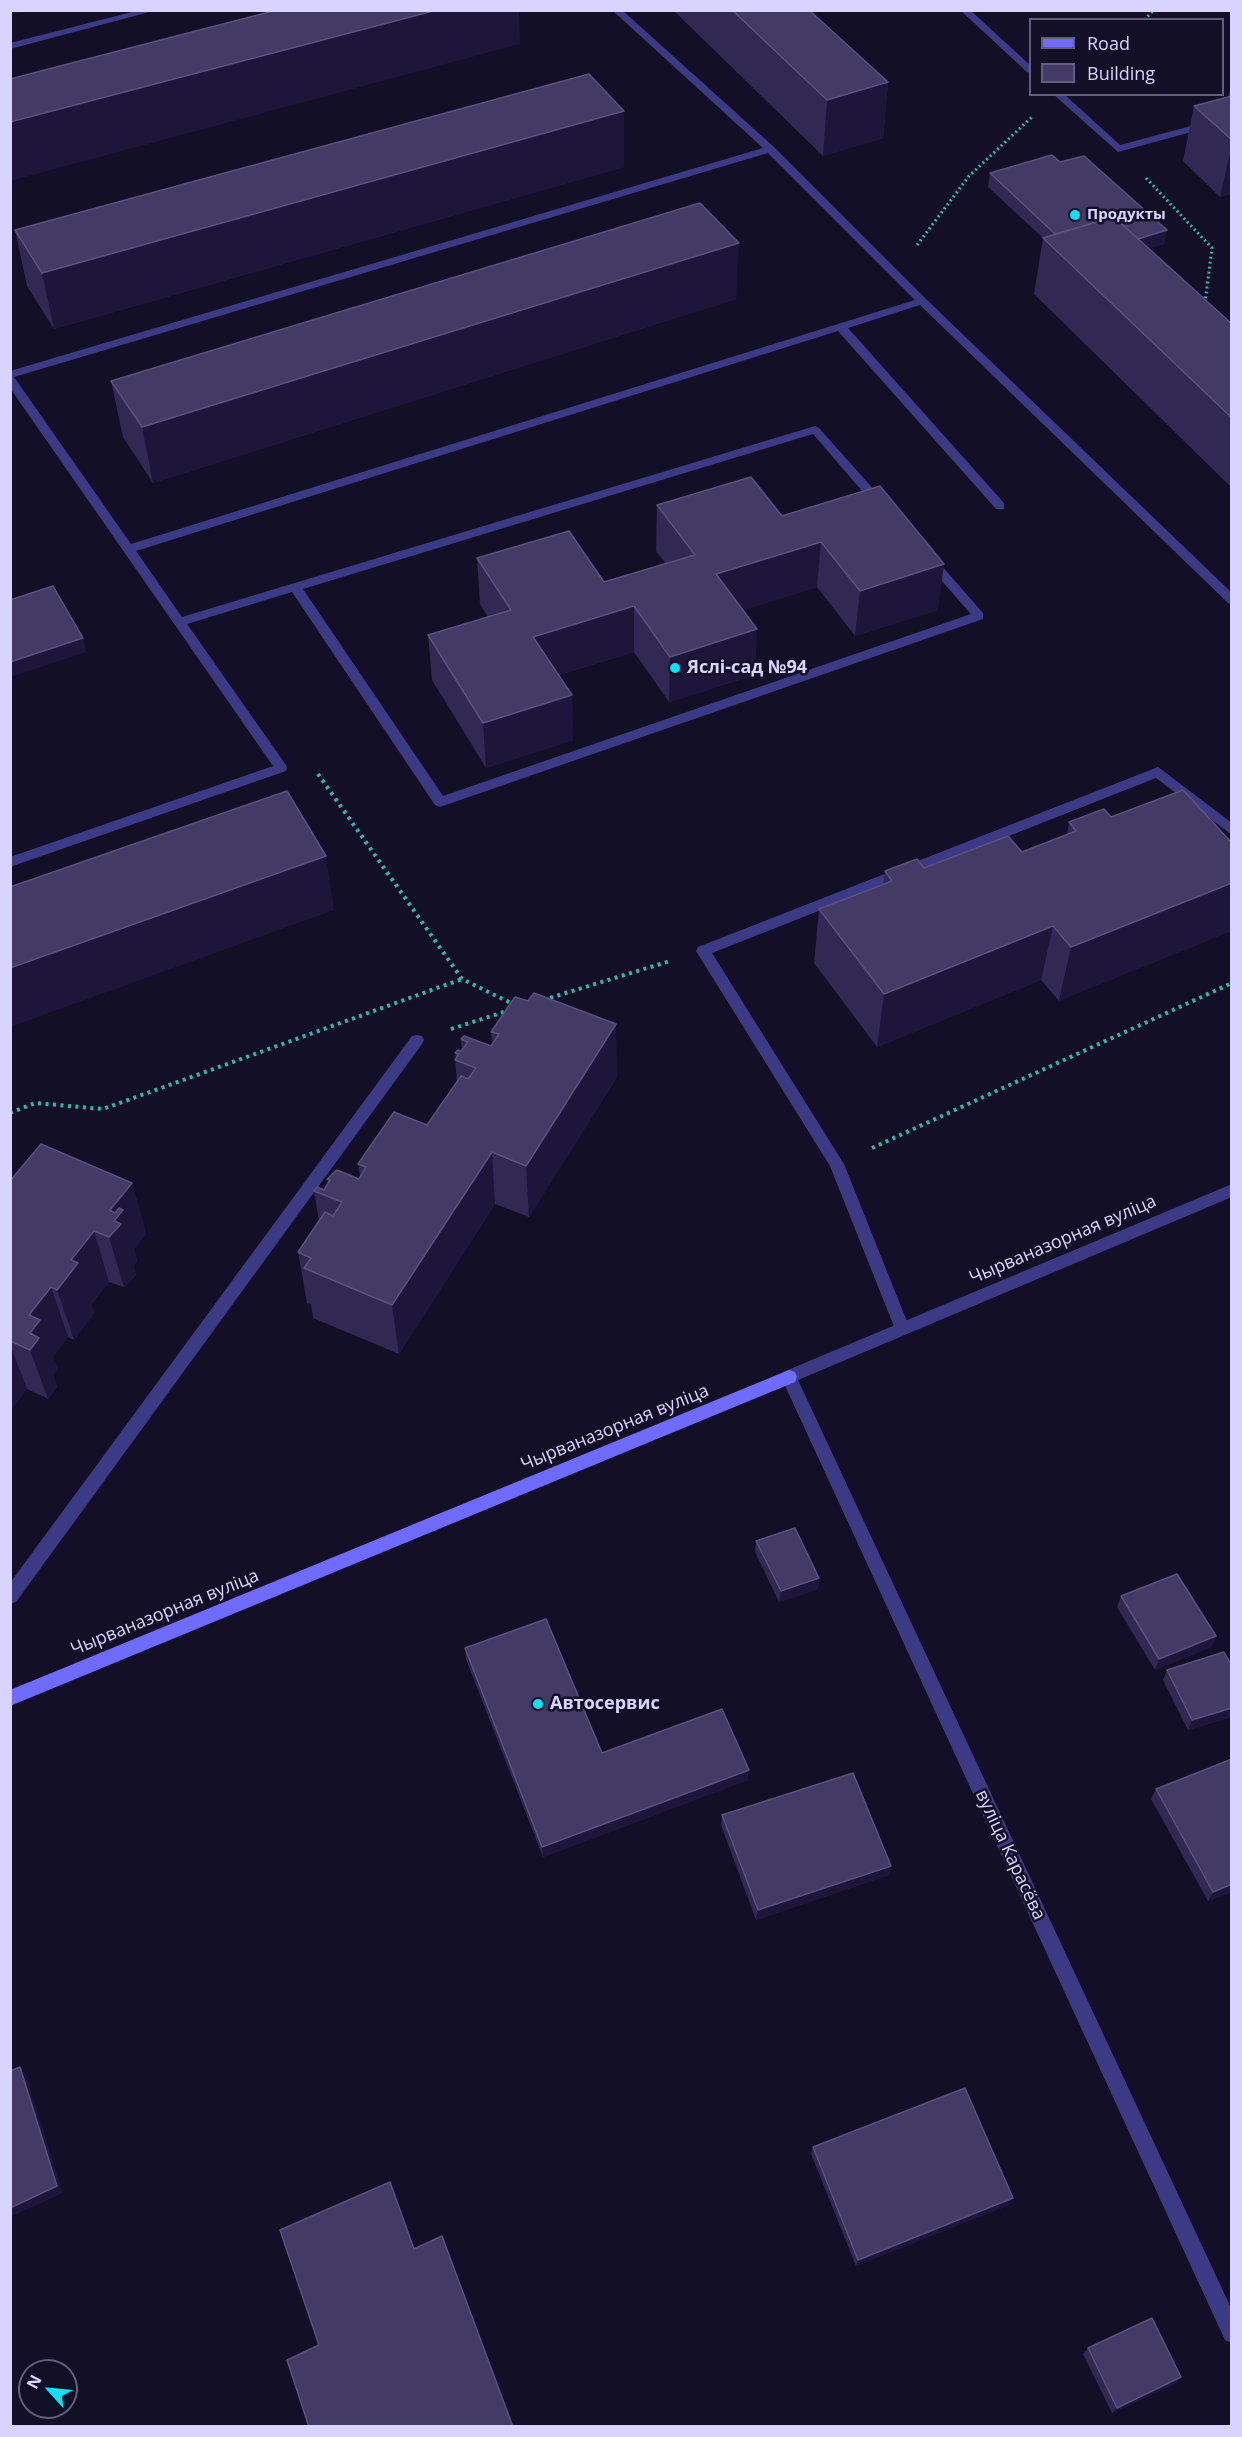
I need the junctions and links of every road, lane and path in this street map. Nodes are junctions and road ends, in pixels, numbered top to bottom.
1 (153, 10) edge
2 (616, 10) edge
3 (964, 10) edge
4 (10, 46) edge
5 (1029, 69) edge
6 (1060, 96) edge
7 (1039, 111) dead end
8 (1232, 118) edge
9 (770, 149) junction
10 (1118, 149) junction
11 (895, 275) junction
12 (922, 301) junction
13 (1204, 306) edge
14 (841, 327) junction
15 (10, 377) edge
16 (1000, 506) dead end
17 (886, 510) edge
18 (129, 549) junction
19 (925, 554) edge
20 (295, 587) junction
21 (1232, 600) edge
22 (180, 622) junction
23 (281, 768) junction
24 (1232, 830) edge
25 (10, 862) edge
26 (703, 951) junction
27 (462, 979) junction
28 (1232, 983) edge
29 (542, 1000) edge
30 (417, 1040) joint
31 (10, 1113) edge
32 (837, 1164) junction
33 (1232, 1190) edge
34 (902, 1329) junction
35 (789, 1377) junction
36 (10, 1597) edge
37 (10, 1698) edge
38 (1232, 2333) edge

1 - 4 street
2 - 9 street
3 - 5 street
6 - 10 street
7 - 11 path
8 - 10 street
9 - 11 street
9 - 15 street
10 - 13 path
11 - 12 street
12 - 14 street
12 - 21 street
14 - 16 street
14 - 18 street
15 - 18 street
17 - 20 street
18 - 22 street
19 - 20 street
20 - 22 street
22 - 23 street
23 - 25 street
23 - 27 path
24 - 26 street
26 - 29 path
26 - 32 street
27 - 30 path
27 - 31 path
28 - 32 path
30 - 36 street
32 - 34 street
33 - 34 street, Чырваназорная вуліца
34 - 35 street, Чырваназорная вуліца
35 - 37 street, Чырваназорная вуліца
35 - 38 street, вуліца Карасёва

